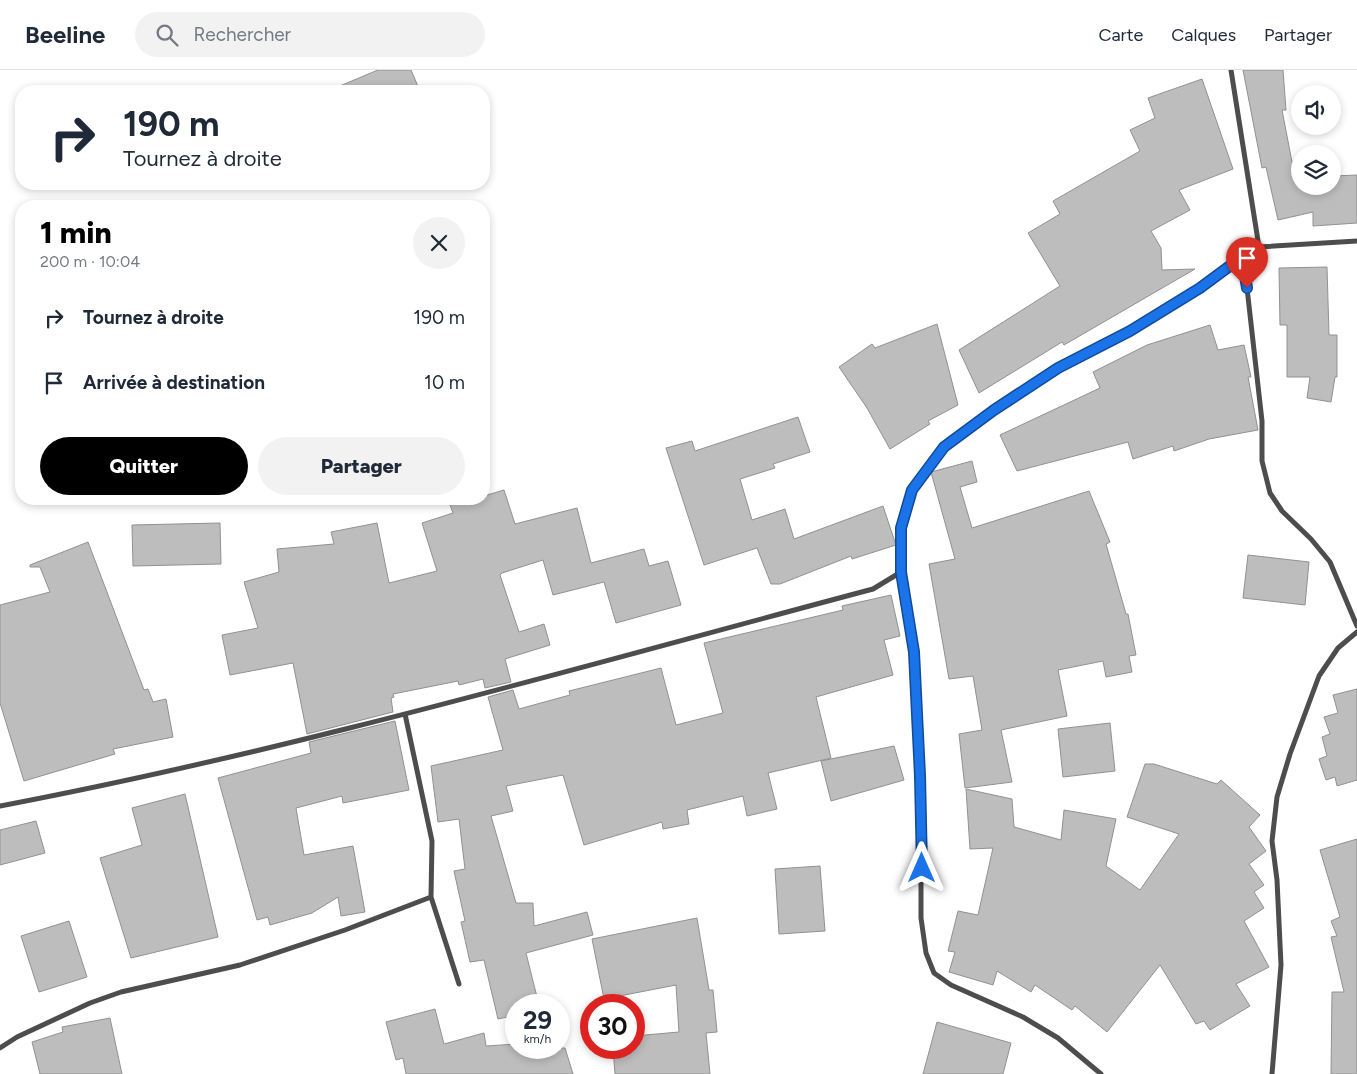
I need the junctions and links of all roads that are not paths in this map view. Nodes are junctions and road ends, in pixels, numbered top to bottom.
1 (1231, 70) edge
2 (1357, 241) edge
3 (1259, 247) junction
4 (1242, 257) junction
5 (901, 572) junction
6 (1357, 626) edge
7 (1357, 632) edge
8 (405, 714) junction
9 (0, 806) edge
10 (431, 897) junction
11 (459, 984) dead end
12 (0, 1048) edge
13 (1101, 1074) edge
14 (1272, 1074) edge

1 - 3 street
2 - 3 street
3 - 4 street
4 - 5 street
4 - 6 street
5 - 8 street
5 - 13 street
7 - 14 street
8 - 9 street
8 - 10 street
10 - 11 street
10 - 12 street

